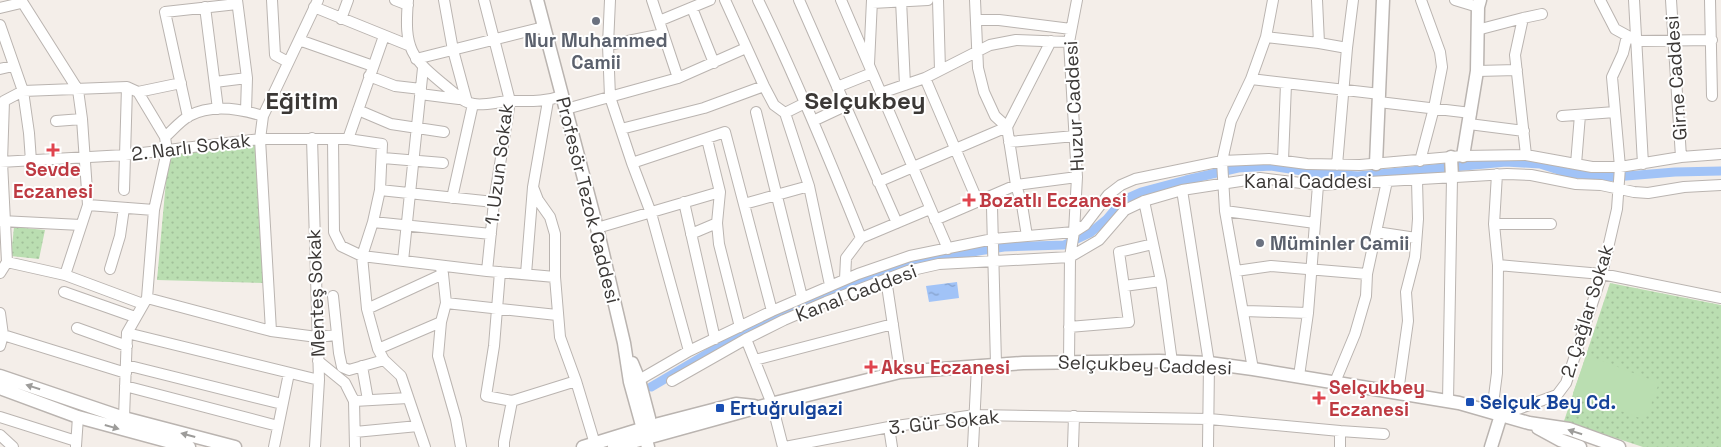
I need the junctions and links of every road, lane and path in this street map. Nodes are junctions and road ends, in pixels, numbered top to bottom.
1 (272, 0) edge
2 (348, 0) edge
3 (395, 0) edge
4 (444, 0) edge
5 (484, 0) edge
6 (536, 0) edge
7 (610, 0) edge
8 (652, 0) edge
9 (710, 0) edge
10 (725, 0) edge
11 (758, 0) edge
12 (799, 0) edge
13 (841, 0) edge
14 (928, 0) edge
15 (938, 0) edge
16 (975, 0) edge
17 (1077, 0) edge
18 (1273, 0) edge
19 (1317, 0) edge
20 (1354, 0) edge
21 (1383, 0) edge
22 (1421, 0) edge
23 (1455, 0) edge
24 (1600, 0) edge
25 (1634, 0) edge
26 (1670, 0) edge
27 (1710, 0) edge
28 (21, 1) edge
29 (872, 1) edge
30 (902, 1) edge
31 (237, 2) edge
32 (408, 3) edge
33 (316, 4) edge
34 (1479, 4) edge
35 (205, 7) junction
36 (0, 8) edge
37 (692, 8) junction
38 (1542, 14) dead end
39 (1523, 18) junction
40 (341, 19) junction
41 (976, 20) junction
42 (659, 21) junction
43 (0, 25) edge
44 (544, 27) junction
45 (1071, 29) junction
46 (1477, 30) junction
47 (663, 34) junction
48 (384, 36) junction
49 (1627, 36) junction
50 (1266, 37) junction
51 (495, 39) junction
52 (2, 40) edge
53 (299, 40) junction
54 (1673, 40) junction
55 (1712, 40) junction
56 (1050, 41) junction
57 (1637, 41) junction
58 (1069, 42) junction
59 (1319, 43) junction
60 (408, 45) junction
61 (608, 45) junction
62 (746, 48) junction
63 (1347, 48) junction
64 (453, 50) junction
65 (978, 52) junction
66 (416, 59) junction
67 (288, 62) junction
68 (714, 63) junction
69 (13, 66) junction
70 (423, 68) junction
71 (0, 69) edge
72 (870, 70) junction
73 (940, 70) junction
74 (1517, 70) junction
75 (371, 71) junction
76 (1477, 71) junction
77 (247, 78) junction
78 (678, 78) junction
79 (925, 78) junction
80 (1251, 79) junction
81 (181, 82) junction
82 (215, 82) junction
83 (1286, 84) junction
84 (905, 85) junction
85 (764, 86) junction
86 (127, 87) junction
87 (836, 87) junction
88 (78, 90) junction
89 (1343, 90) junction
90 (23, 91) junction
91 (138, 92) junction
92 (421, 92) junction
93 (880, 93) junction
94 (562, 96) junction
95 (1712, 96) dead end
96 (610, 98) junction
97 (1379, 98) junction
98 (510, 101) junction
99 (548, 101) junction
100 (467, 102) junction
101 (805, 103) junction
102 (845, 106) junction
103 (1434, 108) junction
104 (218, 109) junction
105 (566, 109) junction
106 (358, 110) junction
107 (246, 111) junction
108 (756, 112) dead end
109 (1616, 112) junction
110 (785, 113) junction
111 (1580, 115) junction
112 (263, 116) junction
113 (1562, 116) dead end
114 (188, 117) junction
115 (1470, 118) junction
116 (82, 119) junction
117 (56, 120) dead end
118 (813, 121) junction
119 (1007, 128) junction
120 (416, 129) junction
121 (620, 130) junction
122 (1524, 131) junction
123 (444, 132) dead end
124 (1075, 136) junction
125 (165, 137) junction
126 (312, 138) junction
127 (260, 139) junction
128 (333, 139) junction
129 (348, 139) junction
130 (707, 139) junction
131 (1009, 142) junction
132 (956, 148) junction
133 (167, 150) junction
134 (1721, 154) edge
135 (125, 155) junction
136 (1526, 155) junction
137 (84, 157) junction
138 (1457, 157) junction
139 (1682, 157) junction
140 (382, 158) junction
141 (412, 160) junction
142 (1283, 160) junction
143 (31, 161) junction
144 (1420, 161) junction
145 (1, 162) edge
146 (442, 163) dead end
147 (632, 163) junction
148 (1222, 163) junction
149 (1376, 164) junction
150 (1576, 164) junction
151 (1643, 164) junction
152 (1337, 166) junction
153 (913, 167) junction
154 (1497, 174) junction
155 (1078, 177) junction
156 (1619, 177) junction
157 (1452, 178) junction
158 (1222, 180) junction
159 (1416, 180) junction
160 (1387, 181) junction
161 (878, 182) junction
162 (1016, 185) junction
163 (1318, 185) junction
164 (1721, 185) edge
165 (809, 186) junction
166 (533, 187) junction
167 (124, 190) dead end
168 (380, 190) junction
169 (1182, 190) junction
170 (720, 192) junction
171 (409, 193) junction
172 (776, 196) junction
173 (452, 198) junction
174 (983, 200) junction
175 (1144, 201) junction
176 (494, 202) junction
177 (684, 202) junction
178 (744, 204) junction
179 (88, 205) junction
180 (124, 208) junction
181 (930, 209) junction
182 (154, 210) junction
183 (1226, 211) junction
184 (651, 213) junction
185 (3, 220) edge
186 (935, 220) junction
187 (372, 222) junction
188 (717, 223) junction
189 (897, 223) junction
190 (1315, 223) junction
191 (1494, 224) junction
192 (1551, 224) dead end
193 (81, 225) junction
194 (406, 226) junction
195 (597, 228) junction
196 (1074, 232) junction
197 (1376, 232) junction
198 (491, 234) junction
199 (691, 234) junction
200 (1027, 236) junction
201 (861, 238) junction
202 (1416, 238) junction
203 (994, 239) junction
204 (1153, 244) junction
205 (948, 249) junction
206 (1070, 253) junction
207 (362, 256) junction
208 (994, 260) junction
209 (403, 261) junction
210 (7, 262) junction
211 (1498, 266) junction
212 (110, 269) dead end
213 (1311, 269) junction
214 (442, 270) junction
215 (487, 271) junction
216 (1236, 271) junction
217 (500, 272) junction
218 (0, 273) edge
219 (526, 274) junction
220 (1367, 274) junction
221 (1602, 274) junction
222 (66, 275) junction
223 (555, 277) junction
224 (845, 279) junction
225 (886, 279) junction
226 (1161, 281) junction
227 (830, 285) junction
228 (1124, 286) junction
229 (64, 292) dead end
230 (333, 296) dead end
231 (802, 297) junction
232 (1721, 298) edge
233 (145, 301) junction
234 (446, 303) junction
235 (367, 309) junction
236 (496, 309) junction
237 (772, 310) junction
238 (1244, 311) junction
239 (0, 313) edge
240 (1308, 313) junction
241 (557, 315) junction
242 (135, 317) junction
243 (441, 322) junction
244 (893, 324) junction
245 (740, 327) junction
246 (1069, 327) junction
247 (77, 328) dead end
248 (272, 331) junction
249 (127, 333) junction
250 (336, 335) junction
251 (317, 337) junction
252 (1, 339) edge
253 (714, 339) junction
254 (746, 339) junction
255 (624, 343) junction
256 (127, 346) junction
257 (378, 348) junction
258 (689, 351) junction
259 (384, 360) junction
260 (755, 360) junction
261 (318, 361) junction
262 (1069, 362) junction
263 (1172, 362) junction
264 (1209, 363) junction
265 (996, 364) junction
266 (977, 365) junction
267 (362, 366) junction
268 (126, 369) junction
269 (1253, 369) junction
270 (900, 372) junction
271 (289, 373) junction
272 (0, 376) edge
273 (1299, 376) junction
274 (319, 380) junction
275 (639, 380) junction
276 (672, 381) dead end
277 (576, 382) junction
278 (1335, 382) junction
279 (125, 386) junction
280 (0, 388) edge
281 (1398, 392) junction
282 (408, 398) junction
283 (368, 400) junction
284 (354, 401) junction
285 (512, 401) junction
286 (1448, 401) junction
287 (282, 404) junction
288 (772, 404) junction
289 (1497, 414) junction
290 (974, 415) junction
291 (1074, 416) junction
292 (0, 417) edge
293 (78, 417) junction
294 (124, 418) junction
295 (1209, 418) junction
296 (1529, 423) junction
297 (278, 426) junction
298 (418, 426) junction
299 (890, 427) junction
300 (1340, 431) junction
301 (355, 432) junction
302 (1384, 434) dead end
303 (0, 435) edge
304 (650, 437) edge
305 (76, 444) edge
306 (589, 446) edge
307 (13, 447) edge
308 (189, 447) edge
309 (235, 447) edge
310 (274, 447) edge
311 (315, 447) edge
312 (356, 447) edge
313 (425, 447) edge
314 (461, 447) edge
315 (504, 447) edge
316 (614, 447) edge
317 (784, 447) edge
318 (892, 447) edge
319 (973, 447) edge
320 (1073, 447) edge
321 (1208, 447) edge
322 (1340, 447) edge
323 (1491, 447) edge
324 (1580, 447) edge
325 (1619, 447) edge

1 - 67 street
2 - 40 street
3 - 32 street
4 - 64 street
5 - 51 street, 1. Uzun Sokak
6 - 44 main road, Profesör Tezok Caddesi
7 - 61 street
8 - 42 street
9 - 37 street
10 - 62 street
11 - 101 street
12 - 87 street
13 - 72 street
14 - 30 street
15 - 73 street
16 - 41 street
17 - 45 street, Huzur Caddesi
18 - 50 street
19 - 59 street
20 - 63 street
21 - 97 main road
22 - 103 street
23 - 34 street
24 - 49 street
25 - 57 street
26 - 54 street, Girne Caddesi
27 - 55 street
28 - 36 street
28 - 88 street
29 - 30 street
29 - 72 street
30 - 84 street
31 - 35 street
31 - 77 street
32 - 60 street
33 - 40 street
33 - 53 street
34 - 46 main road
35 - 81 street
35 - 82 street
37 - 42 street
37 - 68 street
38 - 39 street
39 - 46 street
39 - 74 street
40 - 48 street
41 - 45 street
41 - 65 street
42 - 47 street
43 - 52 street
44 - 51 street
44 - 94 main road, Profesör Tezok Caddesi
45 - 58 street, Huzur Caddesi
46 - 76 main road
47 - 61 street
47 - 78 street
48 - 60 street
48 - 75 street
49 - 57 street
49 - 109 street, 2. Çağlar Sokak
50 - 59 street
50 - 80 street
51 - 64 street
51 - 98 street, 1. Uzun Sokak
52 - 69 street
53 - 67 street
53 - 75 street
54 - 55 street
54 - 57 street
54 - 139 street, Girne Caddesi
55 - 95 street
56 - 58 street
56 - 65 street
56 - 119 street
57 - 151 street
58 - 124 street, Huzur Caddesi
59 - 63 street
60 - 66 street
61 - 96 street
62 - 68 street
62 - 85 street
63 - 89 street
64 - 66 street
64 - 100 street
65 - 73 street
65 - 119 street
66 - 70 street
67 - 112 street
68 - 78 street
69 - 71 street
69 - 90 street
70 - 92 street
70 - 100 street
72 - 87 street
72 - 93 street
73 - 79 street
74 - 76 street
74 - 122 street
75 - 92 street
75 - 106 street
76 - 115 main road
77 - 82 street
77 - 107 street
78 - 96 street
79 - 84 street
79 - 132 street
80 - 83 street
80 - 148 street
81 - 91 street
81 - 114 street
82 - 104 street
83 - 89 street
83 - 142 street
84 - 93 street
85 - 110 street
85 - 121 street
86 - 88 street
86 - 91 street
86 - 135 street
87 - 102 street
88 - 90 street
88 - 116 street
89 - 97 street
89 - 152 street
90 - 143 street
90 - 145 street
91 - 125 street
92 - 100 street
92 - 120 street
93 - 153 street
94 - 99 street
94 - 105 main road, Profesör Tezok Caddesi
96 - 105 street
96 - 121 street
97 - 103 street
97 - 149 main road
98 - 99 street
98 - 100 street
98 - 176 street, 1. Uzun Sokak
99 - 166 street
100 - 173 street
101 - 110 street
101 - 118 street
102 - 118 street
102 - 161 street
103 - 115 street
103 - 144 street
104 - 107 street
104 - 114 street
105 - 195 main road, Profesör Tezok Caddesi
106 - 120 street
106 - 129 street
107 - 112 street
108 - 172 street
109 - 111 street
109 - 156 street, 2. Çağlar Sokak
110 - 165 street
111 - 113 street
111 - 150 street
112 - 127 street
114 - 125 street
115 - 122 street
115 - 138 main road
116 - 117 street
116 - 137 street
118 - 201 street
119 - 131 street
119 - 132 street
120 - 123 street
120 - 141 street
121 - 147 street
122 - 136 street
124 - 131 street
124 - 155 street, Huzur Caddesi
125 - 133 street
126 - 127 street, 2. Narlı Sokak
126 - 128 street, 2. Narlı Sokak
126 - 251 street, Menteş Sokak
127 - 133 street, 2. Narlı Sokak
127 - 248 street
128 - 129 street, 2. Narlı Sokak
128 - 207 street
129 - 140 street, 2. Narlı Sokak
130 - 147 street
130 - 170 street
130 - 178 street
131 - 162 street
132 - 153 street
132 - 174 street
133 - 135 street, 2. Narlı Sokak
133 - 182 street
134 - 139 street, Kanal Caddesi
135 - 137 street, 2. Narlı Sokak
135 - 167 street
136 - 138 street, Kanal Caddesi
136 - 150 street, Kanal Caddesi
137 - 143 street, 2. Narlı Sokak
137 - 179 street
138 - 144 street, Kanal Caddesi
138 - 157 main road
139 - 151 street, Kanal Caddesi
140 - 141 street
140 - 168 street
141 - 146 street
141 - 171 street
142 - 148 street, Kanal Caddesi
142 - 152 street, Kanal Caddesi
143 - 145 street, 2. Narlı Sokak
144 - 149 street, Kanal Caddesi
145 - 185 street
147 - 184 street
148 - 158 street
148 - 196 street, Kanal Caddesi
149 - 152 street, Kanal Caddesi
150 - 156 street, Kanal Caddesi
151 - 156 street, Kanal Caddesi
153 - 161 street
153 - 181 street
154 - 156 street, Kanal Caddesi
154 - 157 street, Kanal Caddesi
154 - 191 street
155 - 162 street
155 - 196 street, Huzur Caddesi
156 - 164 street, Kanal Caddesi
156 - 221 street, 2. Çağlar Sokak
157 - 159 street, Kanal Caddesi
157 - 286 street
158 - 163 street, Kanal Caddesi
158 - 169 street, Kanal Caddesi
158 - 183 street
159 - 160 street, Kanal Caddesi
159 - 202 street
160 - 163 street, Kanal Caddesi
160 - 197 street
161 - 189 street
162 - 174 street
162 - 200 street
163 - 190 street
165 - 172 street
165 - 227 street
166 - 219 street
166 - 223 street
168 - 171 street
168 - 187 street
169 - 175 street, Kanal Caddesi
169 - 264 street
170 - 177 street
170 - 188 street
171 - 173 street
171 - 194 street
172 - 178 street
172 - 231 street
173 - 176 street
174 - 186 street
174 - 203 street
175 - 204 street
175 - 206 street, Kanal Caddesi
176 - 198 street, 1. Uzun Sokak
177 - 184 street
177 - 199 street
178 - 237 street
179 - 180 street
179 - 193 street
180 - 182 street
180 - 212 street
181 - 186 street
181 - 189 street
182 - 233 street
183 - 190 street
183 - 216 street
184 - 195 street
184 - 258 street
185 - 193 street
185 - 210 street
186 - 205 street
187 - 194 street
187 - 207 street
188 - 199 street
188 - 245 street
189 - 201 street
190 - 213 street
191 - 192 street
191 - 211 street
193 - 222 street
194 - 198 street
194 - 209 street
195 - 255 main road, Profesör Tezok Caddesi
196 - 200 street, Kanal Caddesi
196 - 206 street, Huzur Caddesi
197 - 202 street
197 - 220 street
198 - 215 street, 1. Uzun Sokak
199 - 253 street
200 - 203 street, Kanal Caddesi
201 - 224 street
202 - 281 street
203 - 205 street, Kanal Caddesi
203 - 208 street
204 - 226 street
204 - 228 street
205 - 224 street, Kanal Caddesi
206 - 208 street, Kanal Caddesi
206 - 246 street, Huzur Caddesi
207 - 209 street
207 - 235 street
208 - 225 street, Kanal Caddesi
208 - 265 street
209 - 214 street
210 - 218 street
210 - 222 street
211 - 221 street
211 - 289 street
213 - 216 street
213 - 220 street
213 - 240 street
214 - 215 street
214 - 234 street
214 - 235 street
215 - 217 street
216 - 238 street
217 - 219 street
217 - 236 street
219 - 223 street
220 - 278 street
221 - 232 street
221 - 289 street, 2. Çağlar Sokak
222 - 233 street
223 - 241 street
224 - 227 street, Kanal Caddesi
225 - 244 street
225 - 254 street, Kanal Caddesi
226 - 228 street
226 - 263 street
227 - 231 street, Kanal Caddesi
228 - 246 street
229 - 242 street
230 - 250 street
231 - 237 street, Kanal Caddesi
233 - 242 street
233 - 248 street
234 - 236 street
234 - 243 street
235 - 257 street
236 - 241 street
236 - 285 street
237 - 245 street, Kanal Caddesi
238 - 240 street
238 - 269 street
239 - 252 street
240 - 273 street
241 - 277 street
242 - 249 street
243 - 257 street
243 - 314 street
244 - 260 street
244 - 270 street
245 - 253 street, Kanal Caddesi
246 - 262 street, Huzur Caddesi
247 - 256 street
248 - 251 street
249 - 256 street
249 - 271 street
250 - 251 street
250 - 267 street
251 - 261 street, Menteş Sokak
252 - 268 street
253 - 258 street, Kanal Caddesi
254 - 260 street
254 - 276 street, Kanal Caddesi
255 - 275 main road
255 - 304 main road
256 - 268 street
257 - 259 street
258 - 275 street, Kanal Caddesi
259 - 267 street
259 - 282 street
260 - 288 street
261 - 274 street, Menteş Sokak
261 - 284 street
262 - 263 main road, Selçukbey Caddesi
262 - 265 main road, Selçukbey Caddesi
263 - 264 main road, Selçukbey Caddesi
264 - 269 main road, Selçukbey Caddesi
264 - 295 street
265 - 266 main road, Selçukbey Caddesi
266 - 270 main road, Selçukbey Caddesi
266 - 290 street
267 - 283 street
268 - 279 street
268 - 287 street
269 - 273 main road, Selçukbey Caddesi
270 - 288 main road, Selçukbey Caddesi
271 - 274 street
271 - 287 street
294 -> 272 main road
273 - 278 main road, Selçukbey Caddesi
274 - 311 street, Menteş Sokak
275 - 304 main road
277 - 285 street
277 - 306 street
278 - 281 main road, Selçukbey Caddesi
279 - 294 street
279 - 297 street
280 - 293 main road
281 - 286 main road, Selçukbey Caddesi
282 - 283 street
282 - 298 street
283 - 284 street
284 - 301 street
285 - 315 street
286 - 289 main road, Selçukbey Caddesi
287 - 297 street
288 - 304 main road, Selçukbey Caddesi
288 - 317 street
289 - 296 main road, Selçukbey Caddesi
289 - 323 main road
290 - 291 street, 3. Gür Sokak
290 - 299 street, 3. Gür Sokak
290 - 319 street
291 - 295 street, 3. Gür Sokak
291 - 320 street
292 - 305 street
293 - 305 street
293 -> 308 main road
309 -> 294 main road
295 - 300 street, 3. Gür Sokak
295 - 321 street
296 - 324 main road, Selçukbey Caddesi
325 -> 296 main road, Selçukbey Caddesi
297 - 310 street
298 - 301 street
298 - 313 street
299 - 317 street, 3. Gür Sokak
299 - 318 street
300 - 302 street
300 - 322 street
301 - 312 street
303 - 307 street
304 - 306 main road
304 - 316 main road

